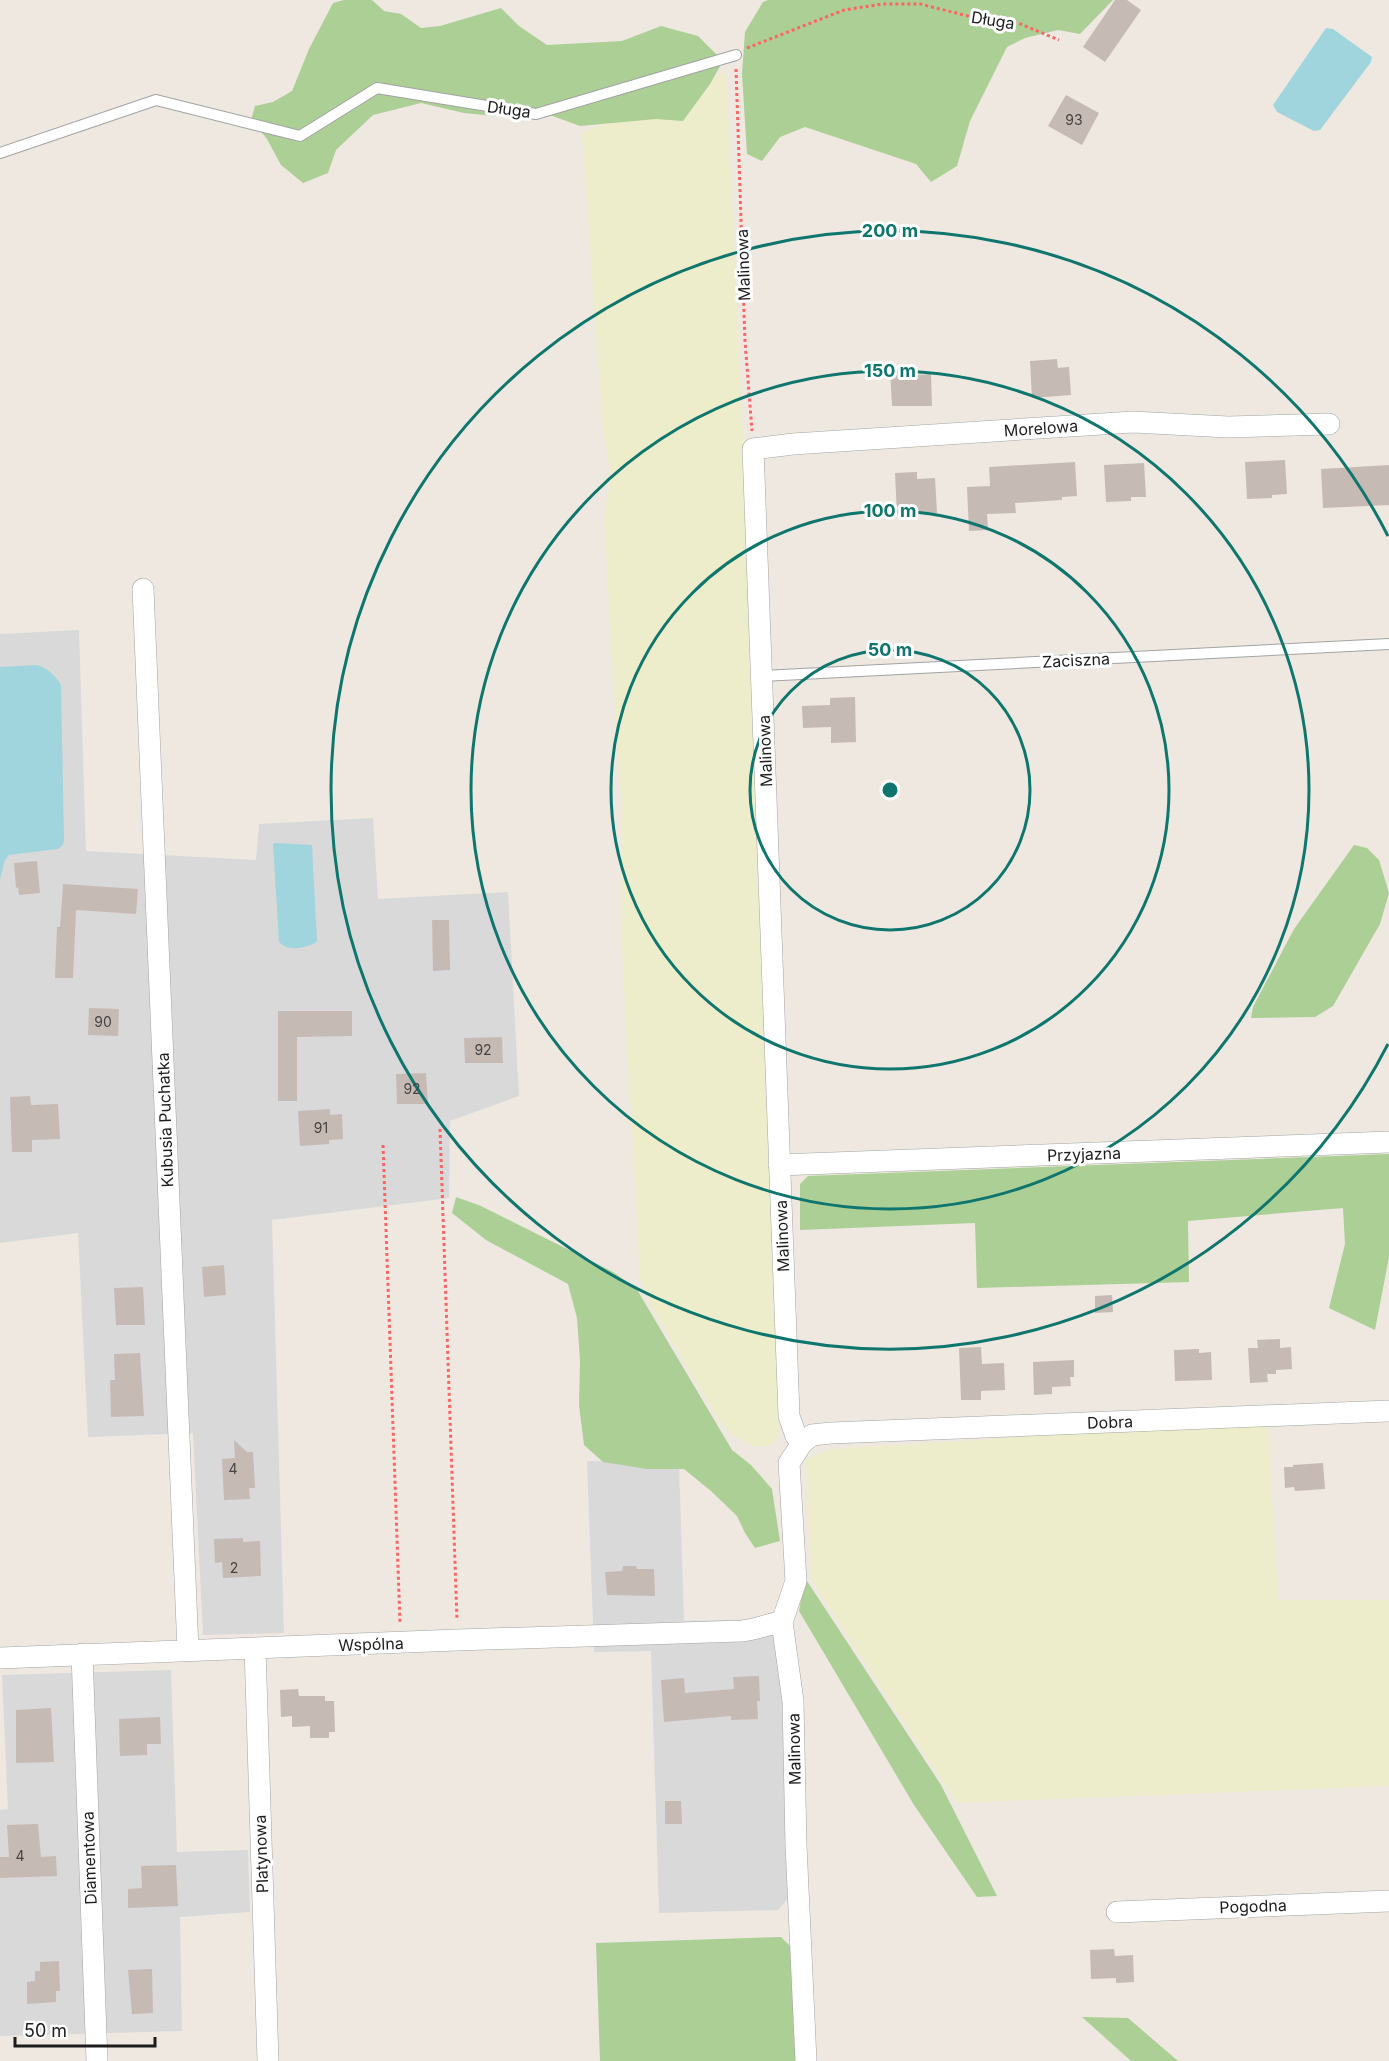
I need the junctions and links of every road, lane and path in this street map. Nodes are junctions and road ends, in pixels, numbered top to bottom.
1 (1059, 40) dead end
2 (736, 55) junction
3 (0, 153) edge
4 (1329, 424) dead end
5 (753, 449) junction
6 (143, 589) dead end
7 (1389, 644) edge
8 (762, 676) junction
9 (440, 1129) dead end
10 (1389, 1142) edge
11 (383, 1145) dead end
12 (780, 1165) junction
13 (1389, 1411) edge
14 (802, 1443) junction
15 (782, 1622) junction
16 (457, 1640) junction
17 (401, 1643) junction
18 (255, 1648) junction
19 (188, 1650) junction
20 (82, 1654) junction
21 (0, 1658) edge
22 (1389, 1901) edge
23 (1117, 1912) dead end
24 (97, 2061) edge
25 (268, 2061) edge
26 (806, 2061) edge

1 - 2 path, Długa
2 - 3 lane, Długa
2 - 5 path, Malinowa
4 - 5 street, Morelowa
5 - 8 street, Malinowa
6 - 19 street, Kubusia Puchatka
7 - 8 lane, Zaciszna
8 - 12 street, Malinowa
9 - 16 path
10 - 12 street, Przyjazna
11 - 17 path
12 - 14 street, Malinowa
13 - 14 street, Dobra
14 - 15 street, Malinowa
15 - 16 street, Wspólna
15 - 26 street, Malinowa
16 - 17 street, Wspólna
17 - 18 street, Wspólna
18 - 19 street, Wspólna
18 - 25 street, Platynowa
19 - 20 street, Wspólna
20 - 21 street, Wspólna
20 - 24 street, Diamentowa
22 - 23 street, Pogodna

